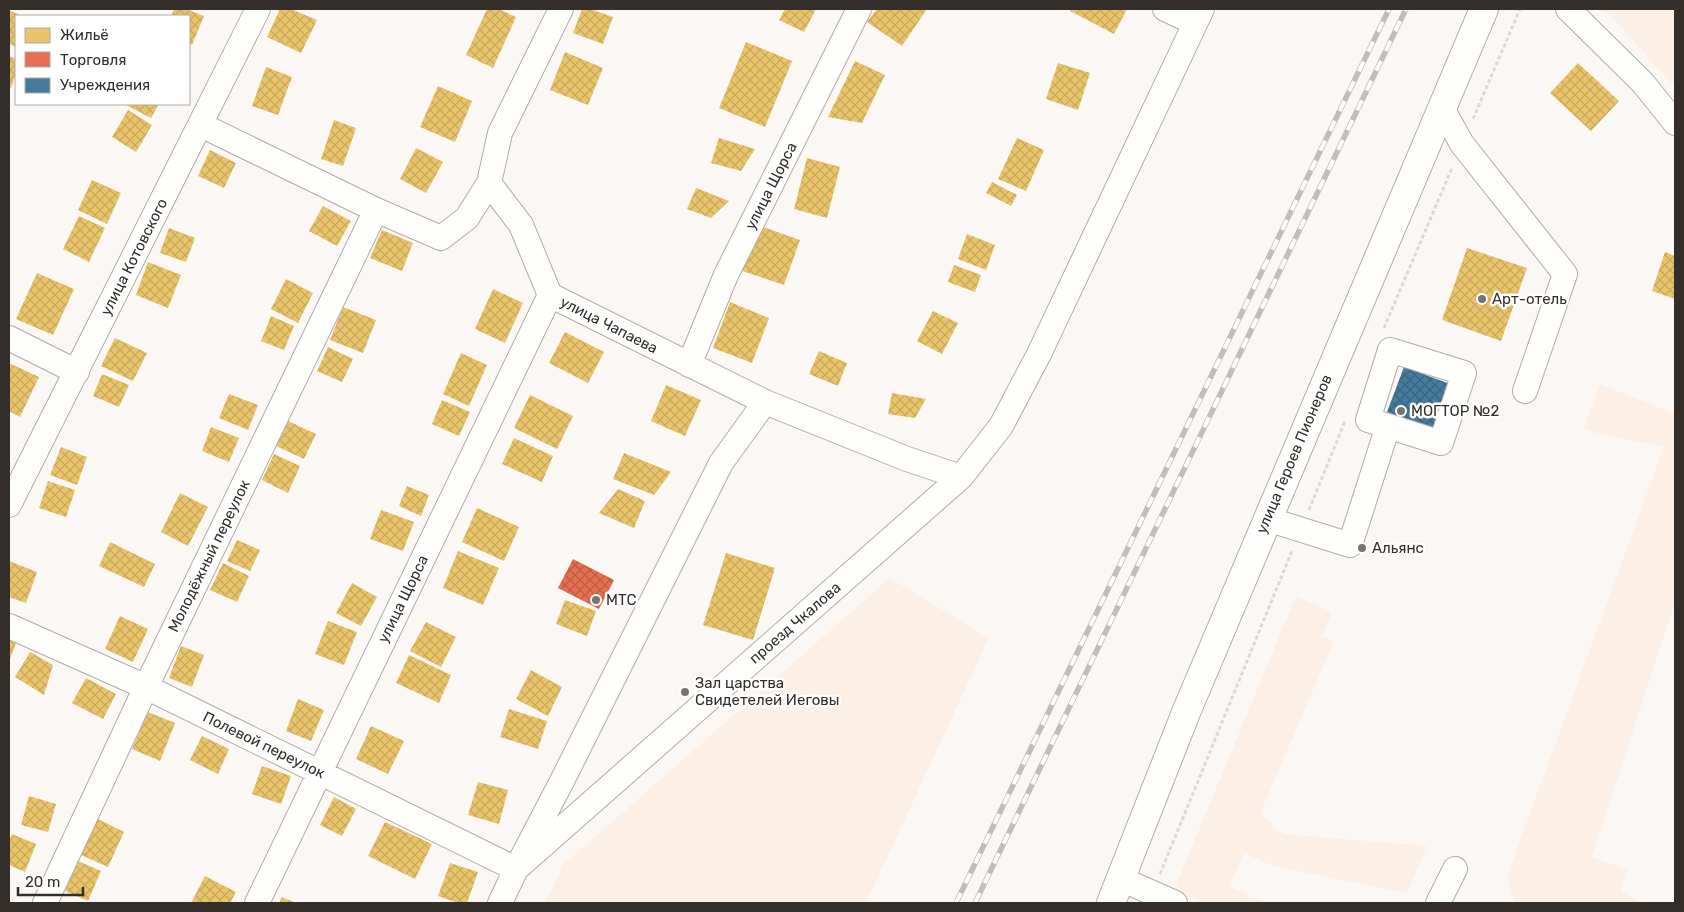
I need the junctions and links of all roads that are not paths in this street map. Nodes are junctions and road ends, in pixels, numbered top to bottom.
1 (258, 9) edge
2 (561, 9) edge
3 (859, 9) edge
4 (1165, 9) edge
5 (1484, 9) edge
6 (1568, 9) edge
7 (1198, 16) edge
8 (1442, 108) junction
9 (1675, 123) edge
10 (201, 125) junction
11 (489, 184) junction
12 (376, 210) junction
13 (550, 295) junction
14 (9, 338) edge
15 (690, 365) junction
16 (77, 372) junction
17 (1525, 390) dead end
18 (765, 402) junction
19 (1388, 426) junction
20 (961, 477) junction
21 (9, 505) edge
22 (1267, 519) junction
23 (9, 626) edge
24 (146, 687) junction
25 (320, 772) junction
26 (516, 869) junction
27 (1455, 869) dead end
28 (1117, 895) edge
29 (45, 903) edge
30 (257, 903) edge
31 (500, 903) edge
32 (1175, 903) edge
33 (1438, 903) edge

1 - 10 street, улица Котовского
2 - 11 street
3 - 15 street, улица Щорса
4 - 7 street
5 - 8 main road, улица Героев Пионеров
6 - 9 street
7 - 20 street
8 - 17 street
8 - 22 main road, улица Героев Пионеров
10 - 12 street
10 - 16 street, улица Котовского
11 - 12 street
11 - 13 street, улица Чапаева
12 - 24 street, Молодёжный переулок
13 - 15 street, улица Чапаева
13 - 25 street, улица Щорса
14 - 16 street
15 - 18 street, улица Чапаева
16 - 21 street, улица Котовского
18 - 20 street, улица Чапаева
18 - 26 street, проезд Чкалова
19 - 19 street
19 - 22 street
20 - 26 street, проезд Чкалова
22 - 28 main road, улица Героев Пионеров
23 - 24 street, Полевой переулок
24 - 25 street, Полевой переулок
24 - 29 street, Молодёжный переулок
25 - 26 street, Полевой переулок
25 - 30 street, улица Щорса
26 - 31 street, проезд Чкалова
27 - 33 street
28 - 32 street

